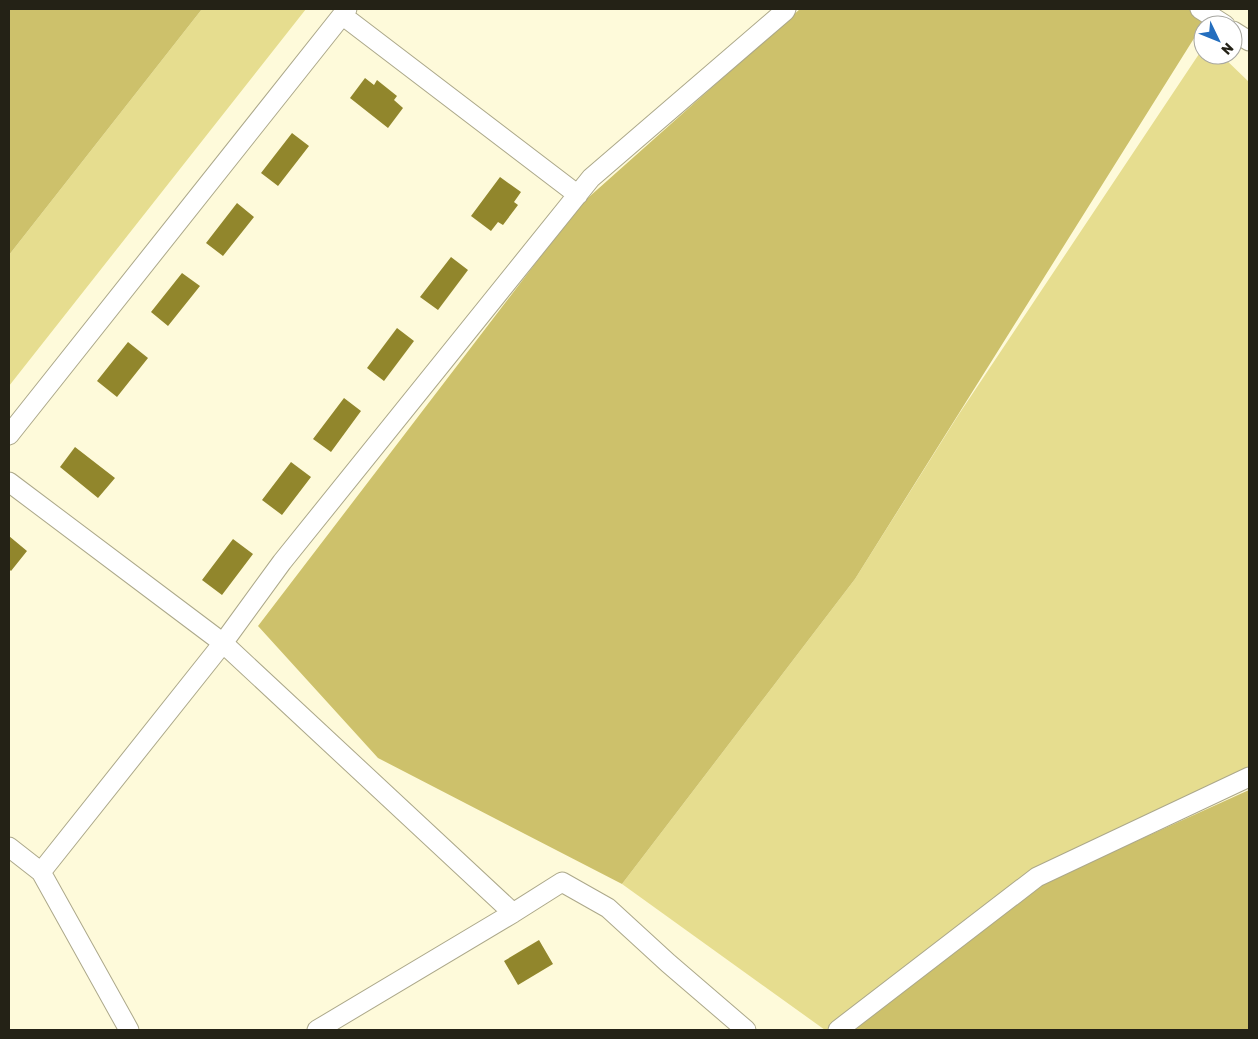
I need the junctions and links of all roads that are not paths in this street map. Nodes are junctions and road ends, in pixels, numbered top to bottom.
1 (786, 9) edge
2 (344, 12) edge
3 (578, 195) junction
4 (9, 435) edge
5 (9, 482) edge
6 (223, 643) junction
7 (1249, 778) edge
8 (9, 847) edge
9 (41, 872) junction
10 (513, 913) junction
11 (130, 1030) edge
12 (317, 1030) edge
13 (746, 1030) edge
14 (838, 1030) edge

1 - 3 street
2 - 3 street
2 - 4 street
3 - 6 street
5 - 6 street
6 - 9 street
6 - 10 street
7 - 14 street
8 - 9 street
9 - 11 street
10 - 12 street
10 - 13 street

